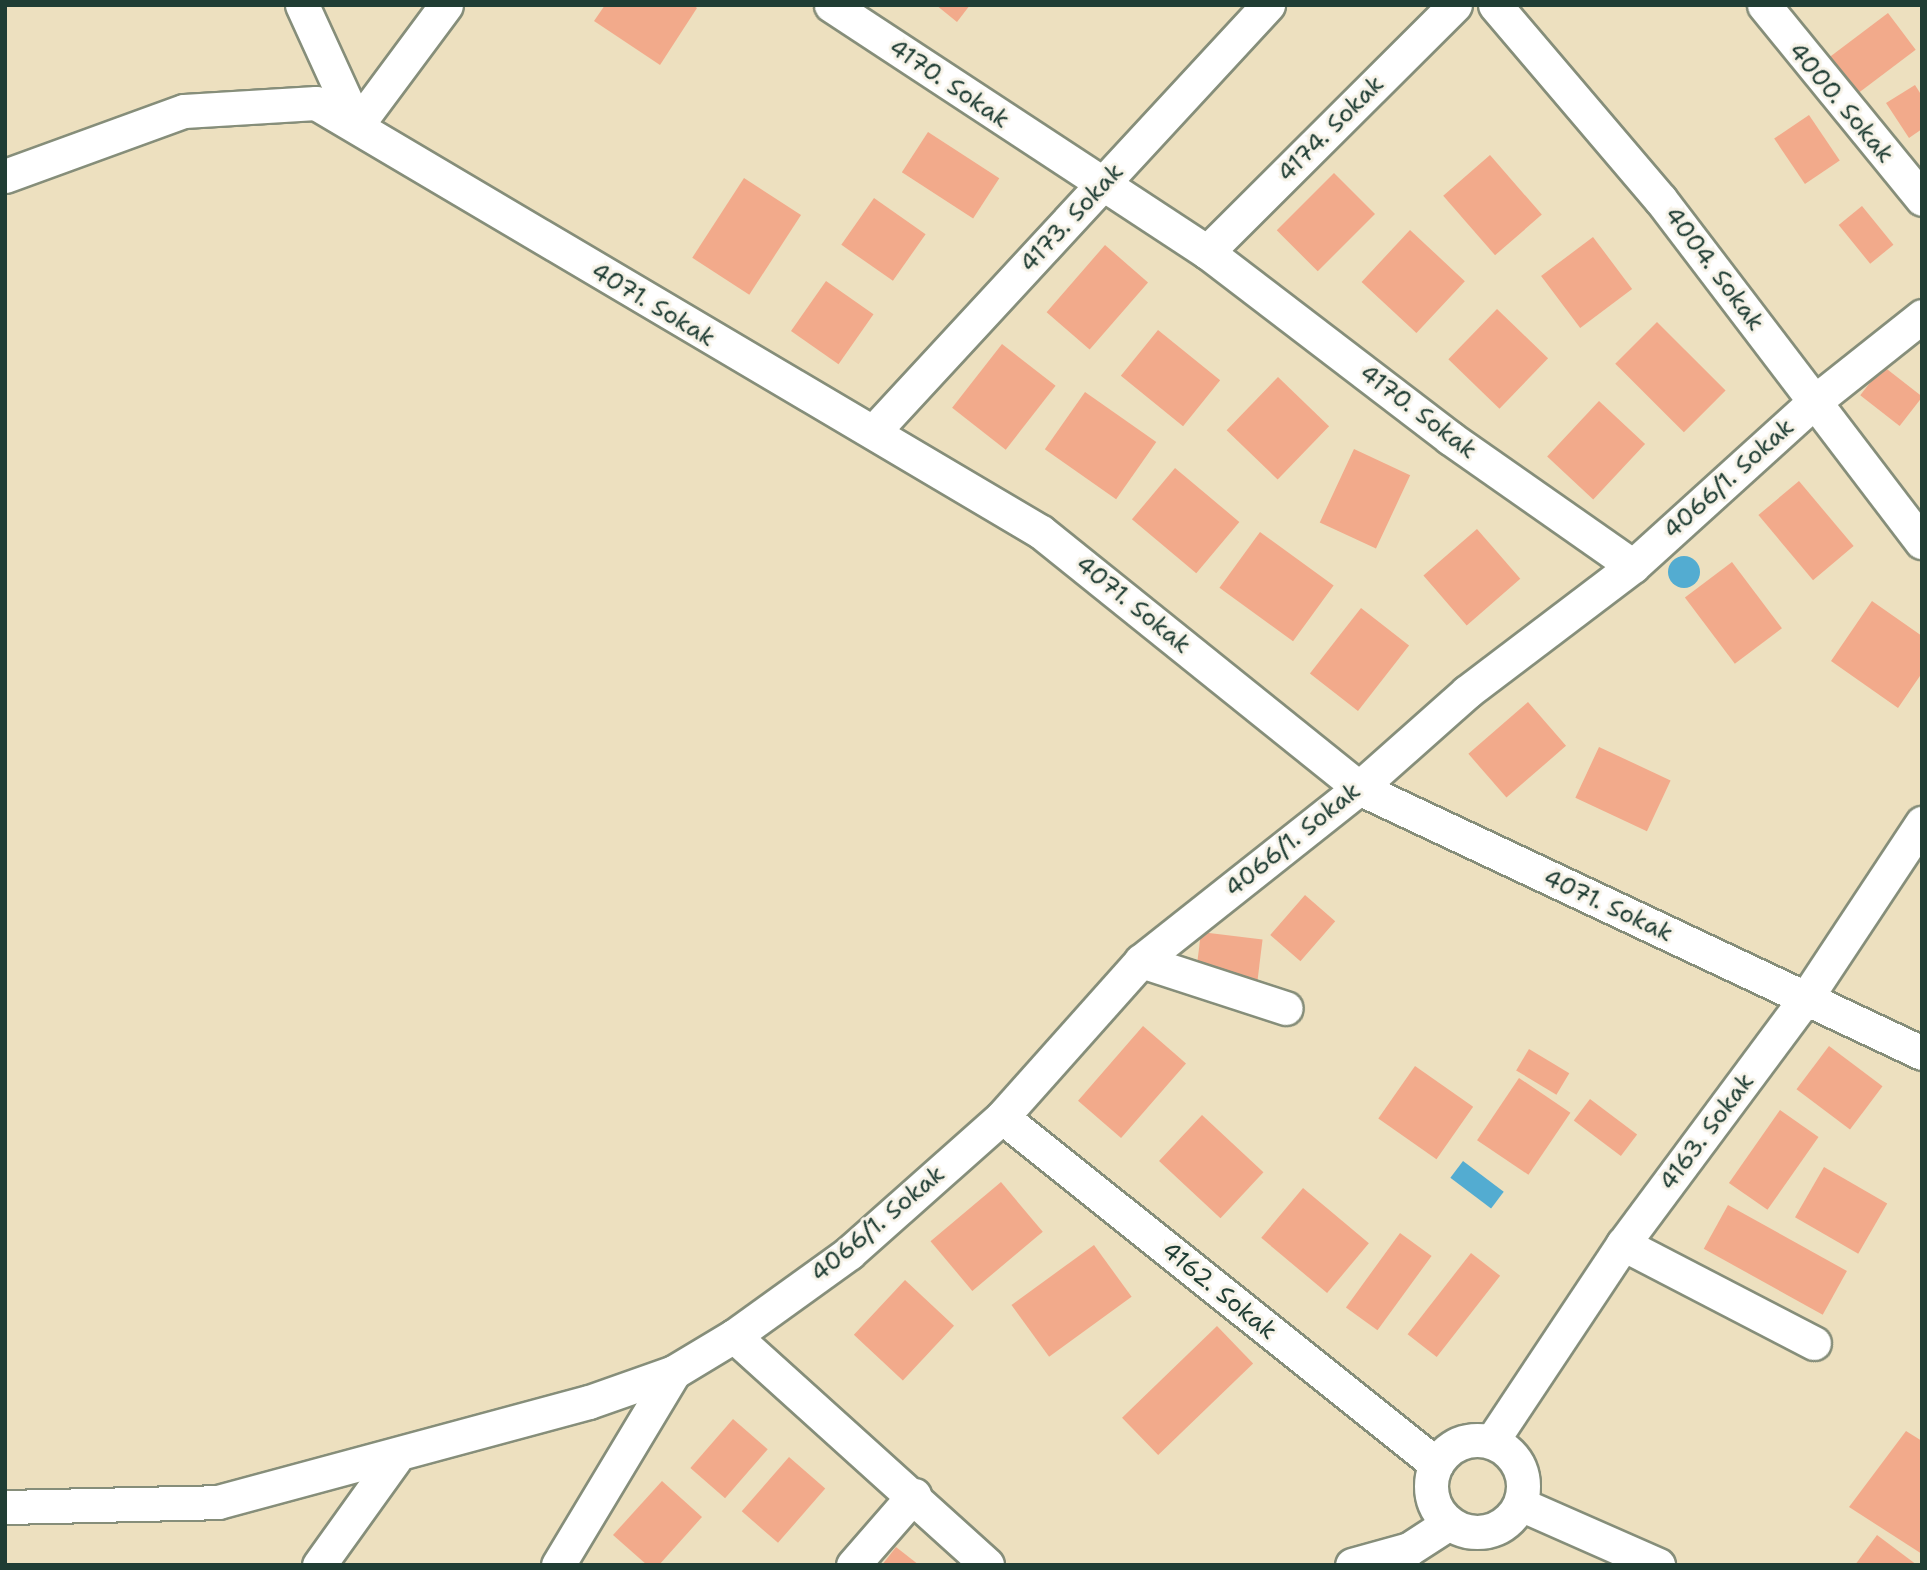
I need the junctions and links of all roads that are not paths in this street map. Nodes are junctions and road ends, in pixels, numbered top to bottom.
1 (302, 5) edge
2 (446, 5) edge
3 (831, 5) edge
4 (1268, 5) edge
5 (1455, 5) edge
6 (1494, 5) edge
7 (1764, 5) edge
8 (357, 125) junction
9 (5, 176) edge
10 (1103, 186) junction
11 (1922, 199) edge
12 (1207, 252) junction
13 (1922, 316) edge
14 (1814, 402) junction
15 (875, 430) junction
16 (1922, 542) edge
17 (1633, 566) junction
18 (1359, 788) junction
19 (1922, 823) edge
20 (1141, 961) junction
21 (1807, 998) junction
22 (1286, 1008) dead end
23 (1922, 1053) edge
24 (1002, 1117) junction
25 (1623, 1244) junction
26 (734, 1336) junction
27 (1814, 1343) dead end
28 (674, 1372) junction
29 (1492, 1441) junction
30 (395, 1459) junction
31 (1436, 1464) junction
32 (915, 1495) junction
33 (1520, 1504) junction
34 (5, 1507) edge
35 (1448, 1523) junction
36 (319, 1565) edge
37 (558, 1565) edge
38 (853, 1565) edge
39 (987, 1565) edge
40 (1352, 1565) edge
41 (1658, 1565) edge

1 - 8 street
2 - 8 street
3 - 10 street, 4170. Sokak
4 - 10 street, 4173. Sokak
5 - 12 street, 4174. Sokak
6 - 14 street, 4004. Sokak
7 - 11 street, 4000. Sokak
8 - 9 street, 4071. Sokak
8 - 15 street, 4071. Sokak
10 - 12 street, 4170. Sokak
10 - 15 street, 4173. Sokak
12 - 17 street, 4170. Sokak
13 - 14 street, 4066/1. Sokak
14 - 16 street, 4004. Sokak
14 - 17 street, 4066/1. Sokak
15 - 18 street, 4071. Sokak
17 - 18 street, 4066/1. Sokak
18 - 20 street, 4066/1. Sokak
18 - 21 street, 4071. Sokak
19 - 21 street, 4163. Sokak
20 - 22 street
20 - 24 street, 4066/1. Sokak
21 - 23 street, 4071. Sokak
21 - 25 street, 4163. Sokak
24 - 26 street, 4066/1. Sokak
24 - 31 street, 4162. Sokak
25 - 27 street
25 - 29 street, 4163. Sokak
26 - 28 street, 4066/1. Sokak
26 - 32 street
28 - 30 street
28 - 37 street
29 - 31 street
29 - 33 street
30 - 34 street
30 - 36 street
31 - 35 street
32 - 38 street
32 - 39 street
33 - 35 street
33 - 41 street
35 - 40 street

